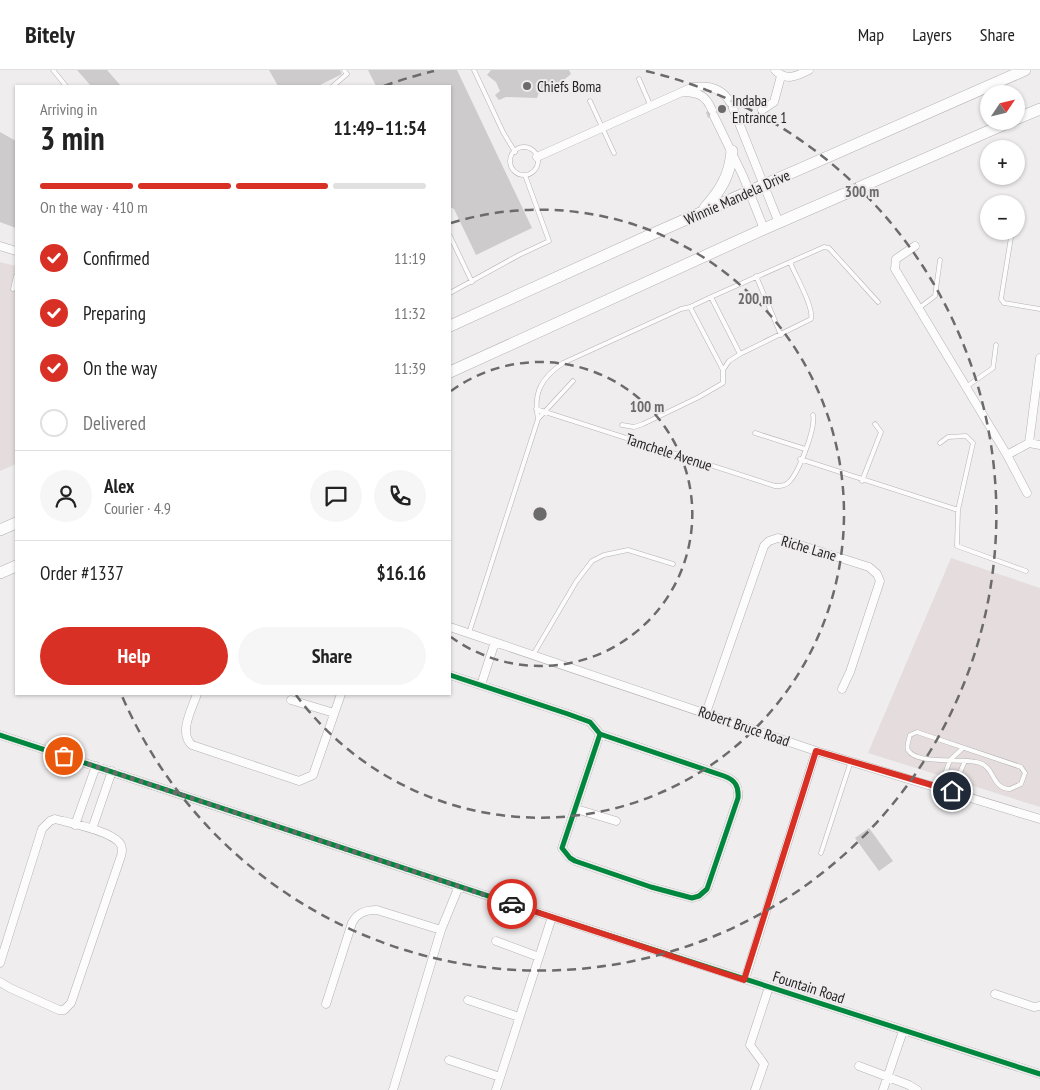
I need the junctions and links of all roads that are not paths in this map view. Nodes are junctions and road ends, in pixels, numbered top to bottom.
1 (52, 70) edge
2 (344, 70) edge
3 (474, 70) edge
4 (809, 70) edge
5 (1025, 70) edge
6 (778, 73) edge
7 (639, 79) dead end
8 (65, 85) edge
9 (334, 85) edge
10 (685, 92) junction
11 (590, 100) dead end
12 (651, 107) junction
13 (1040, 109) edge
14 (762, 110) dead end
15 (1025, 115) edge
16 (603, 128) junction
17 (991, 130) edge
18 (732, 151) junction
19 (515, 152) junction
20 (614, 153) dead end
21 (537, 156) junction
22 (526, 175) junction
23 (763, 185) junction
24 (749, 191) junction
25 (702, 212) junction
26 (779, 223) junction
27 (764, 229) junction
28 (451, 238) edge
29 (1011, 240) edge
30 (0, 246) edge
31 (915, 246) dead end
32 (15, 251) edge
33 (940, 260) dead end
34 (790, 262) junction
35 (756, 276) junction
36 (15, 280) edge
37 (472, 282) junction
38 (13, 289) dead end
39 (451, 292) edge
40 (711, 297) junction
41 (878, 302) dead end
42 (690, 307) junction
43 (918, 308) junction
44 (1040, 309) edge
45 (451, 326) edge
46 (782, 334) junction
47 (996, 345) dead end
48 (740, 354) junction
49 (1040, 358) edge
50 (723, 370) junction
51 (451, 372) edge
52 (573, 381) dead end
53 (966, 387) junction
54 (536, 409) junction
55 (545, 412) junction
56 (813, 416) dead end
57 (538, 419) junction
58 (875, 424) dead end
59 (622, 425) dead end
60 (755, 433) dead end
61 (940, 443) dead end
62 (1030, 443) junction
63 (1040, 445) edge
64 (805, 449) junction
65 (1007, 455) junction
66 (800, 459) junction
67 (862, 481) junction
68 (1027, 493) dead end
69 (958, 510) junction
70 (15, 523) edge
71 (0, 530) edge
72 (673, 564) dead end
73 (15, 566) edge
74 (1026, 571) dead end
75 (0, 573) edge
76 (451, 627) edge
77 (469, 633) junction
78 (495, 642) junction
79 (533, 655) junction
80 (451, 675) edge
81 (481, 685) junction
82 (842, 689) dead end
83 (197, 695) edge
84 (341, 695) edge
85 (291, 700) dead end
86 (706, 712) junction
87 (334, 713) junction
88 (600, 734) junction
89 (0, 735) edge
90 (963, 748) junction
91 (816, 751) junction
92 (950, 760) junction
93 (851, 761) junction
94 (965, 761) junction
95 (96, 766) junction
96 (112, 772) junction
97 (940, 788) junction
98 (952, 791) junction
99 (576, 809) junction
100 (1040, 819) edge
101 (616, 821) dead end
102 (75, 825) junction
103 (92, 829) junction
104 (821, 852) dead end
105 (459, 886) junction
106 (552, 917) junction
107 (441, 930) junction
108 (496, 941) dead end
109 (539, 957) junction
110 (0, 963) edge
111 (744, 980) junction
112 (0, 982) edge
113 (769, 987) junction
114 (995, 994) dead end
115 (468, 1000) dead end
116 (326, 1004) dead end
117 (1040, 1006) edge
118 (520, 1018) junction
119 (903, 1031) junction
120 (449, 1060) dead end
121 (859, 1066) dead end
122 (1040, 1074) edge
123 (888, 1076) junction
124 (500, 1077) junction
125 (393, 1090) edge
126 (496, 1090) edge
127 (755, 1090) edge
128 (883, 1090) edge
129 (918, 1090) edge

1 - 8 lane
2 - 9 lane
3 - 19 lane
4 - 6 street
5 - 23 main road, Winnie Mandela Drive
6 - 14 street
7 - 12 lane
10 - 12 street
10 - 18 street
10 - 23 street
11 - 16 lane
12 - 16 street
13 - 15 main road
16 - 20 lane
16 - 21 street
17 - 26 main road
18 - 24 street
18 - 25 main road
19 - 21 lane
19 - 22 lane
21 - 22 lane
22 - 37 lane
23 - 24 main road, Winnie Mandela Drive
23 - 26 street
24 - 25 main road, Winnie Mandela Drive
24 - 27 street
25 - 45 main road, Winnie Mandela Drive
26 - 27 main road
27 - 51 main road
28 - 37 lane
29 - 44 lane
30 - 32 street
31 - 43 street
33 - 43 lane
34 - 35 lane
34 - 41 lane
34 - 46 lane
35 - 40 lane
35 - 46 lane
36 - 38 lane
37 - 39 lane
40 - 42 lane
40 - 48 lane
42 - 50 lane
42 - 54 lane
43 - 53 street
46 - 48 lane
47 - 53 lane
48 - 50 lane
49 - 62 street
50 - 59 lane
52 - 55 lane
53 - 65 street
54 - 55 lane, Tamchele Avenue
54 - 57 lane
55 - 57 lane
55 - 66 lane, Tamchele Avenue
56 - 64 lane
57 - 77 lane
58 - 67 lane
60 - 64 lane
61 - 69 lane
62 - 63 street
62 - 65 street
64 - 66 lane
65 - 68 street
66 - 67 lane
67 - 69 lane
69 - 74 lane
70 - 71 main road
72 - 79 lane
73 - 75 main road
76 - 77 street, Robert Bruce Road
77 - 78 street, Robert Bruce Road
78 - 79 street, Robert Bruce Road
78 - 81 street
79 - 86 street, Robert Bruce Road
80 - 81 street
81 - 88 street
82 - 86 street, Riche Lane
83 - 87 street
84 - 87 street
85 - 87 street
86 - 91 street, Robert Bruce Road
88 - 99 street
88 - 99 street
89 - 95 street, Fountain Road
90 - 92 lane
90 - 92 lane
90 - 94 lane
91 - 93 street, Robert Bruce Road
91 - 111 street
92 - 94 lane
92 - 97 lane
93 - 97 street, Robert Bruce Road
93 - 104 lane
94 - 98 lane
95 - 96 street, Fountain Road
95 - 102 street
96 - 103 street
96 - 105 street, Fountain Road
97 - 98 street, Robert Bruce Road
98 - 100 street, Robert Bruce Road
99 - 101 street
102 - 103 street
102 - 110 street
103 - 112 street
105 - 106 street, Fountain Road
105 - 107 street
106 - 109 street
106 - 111 street, Fountain Road
107 - 116 street
107 - 125 street
108 - 109 street
109 - 118 street
111 - 113 street, Fountain Road
113 - 119 street, Fountain Road
113 - 127 street
114 - 117 street
115 - 118 street
118 - 124 street
119 - 122 street, Fountain Road
119 - 123 street
120 - 124 street
121 - 123 street
123 - 128 street
123 - 129 street
124 - 126 street

